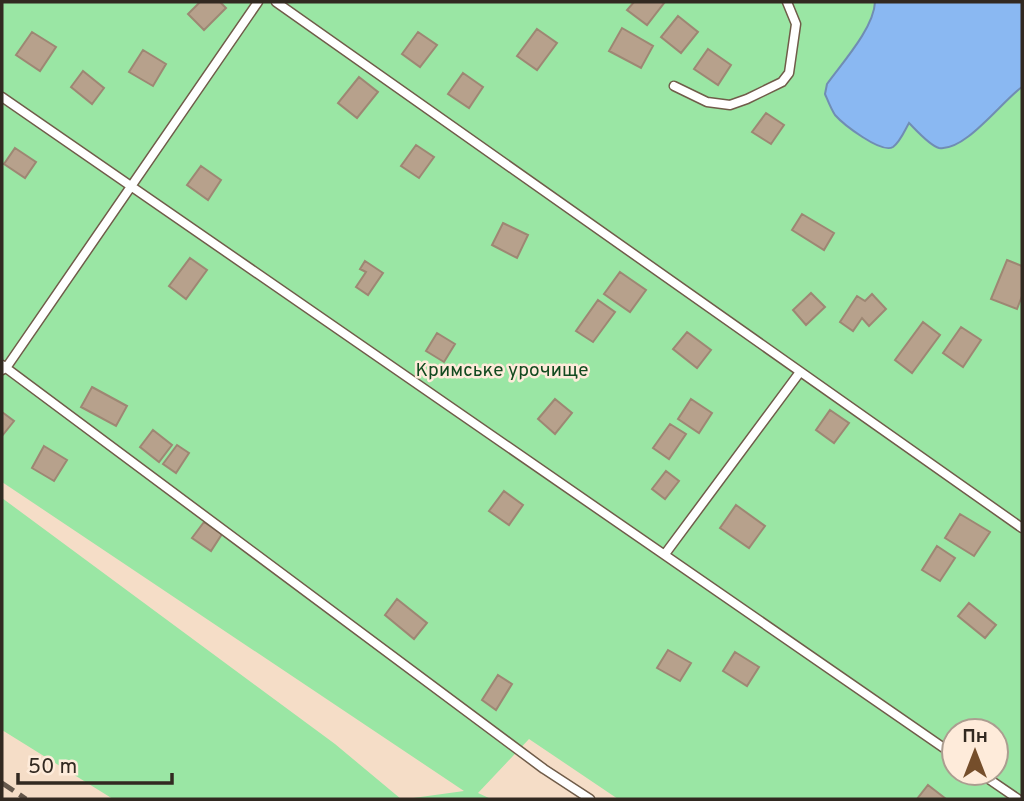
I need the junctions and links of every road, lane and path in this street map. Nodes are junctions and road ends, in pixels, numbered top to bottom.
1 (258, 2) edge
2 (276, 2) edge
3 (787, 2) edge
4 (674, 86) dead end
5 (2, 97) edge
6 (130, 185) junction
7 (3, 368) edge
8 (800, 372) junction
9 (1022, 528) edge
10 (665, 554) junction
11 (940, 745) edge
12 (1000, 787) edge
13 (590, 799) edge
14 (1018, 799) edge

1 - 6 lane
2 - 8 lane
3 - 4 lane
5 - 6 lane
6 - 7 lane
6 - 10 lane
7 - 13 lane
8 - 9 lane
8 - 10 lane
10 - 11 lane
12 - 14 lane

